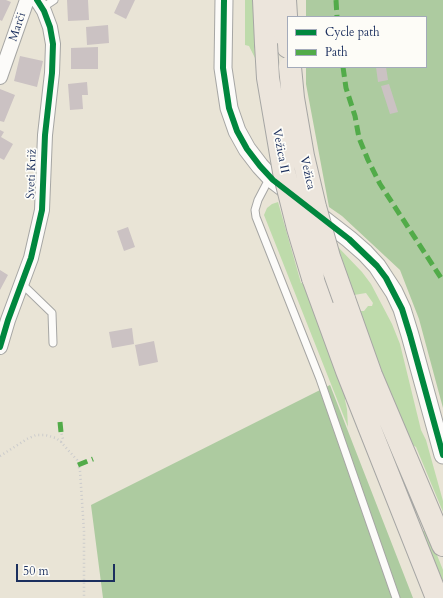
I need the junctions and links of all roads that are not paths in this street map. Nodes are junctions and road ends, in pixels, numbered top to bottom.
1 (27, 0) edge
2 (224, 0) edge
3 (264, 0) edge
4 (285, 0) edge
5 (44, 3) edge
6 (287, 31) edge
7 (290, 68) edge
8 (0, 77) edge
9 (270, 177) junction
10 (21, 283) junction
11 (53, 344) dead end
12 (0, 347) edge
13 (443, 455) edge
14 (443, 545) edge
15 (396, 598) edge
16 (438, 598) edge

1 - 8 street, Marči
2 - 9 street
3 - 16 highway, Vežica II, bridge
4 - 6 highway
5 - 10 street, Sveti Križ
7 - 14 highway, Vežica, bridge
9 - 13 street
9 - 15 lane
10 - 11 lane
10 - 12 street, Sveti Križ

